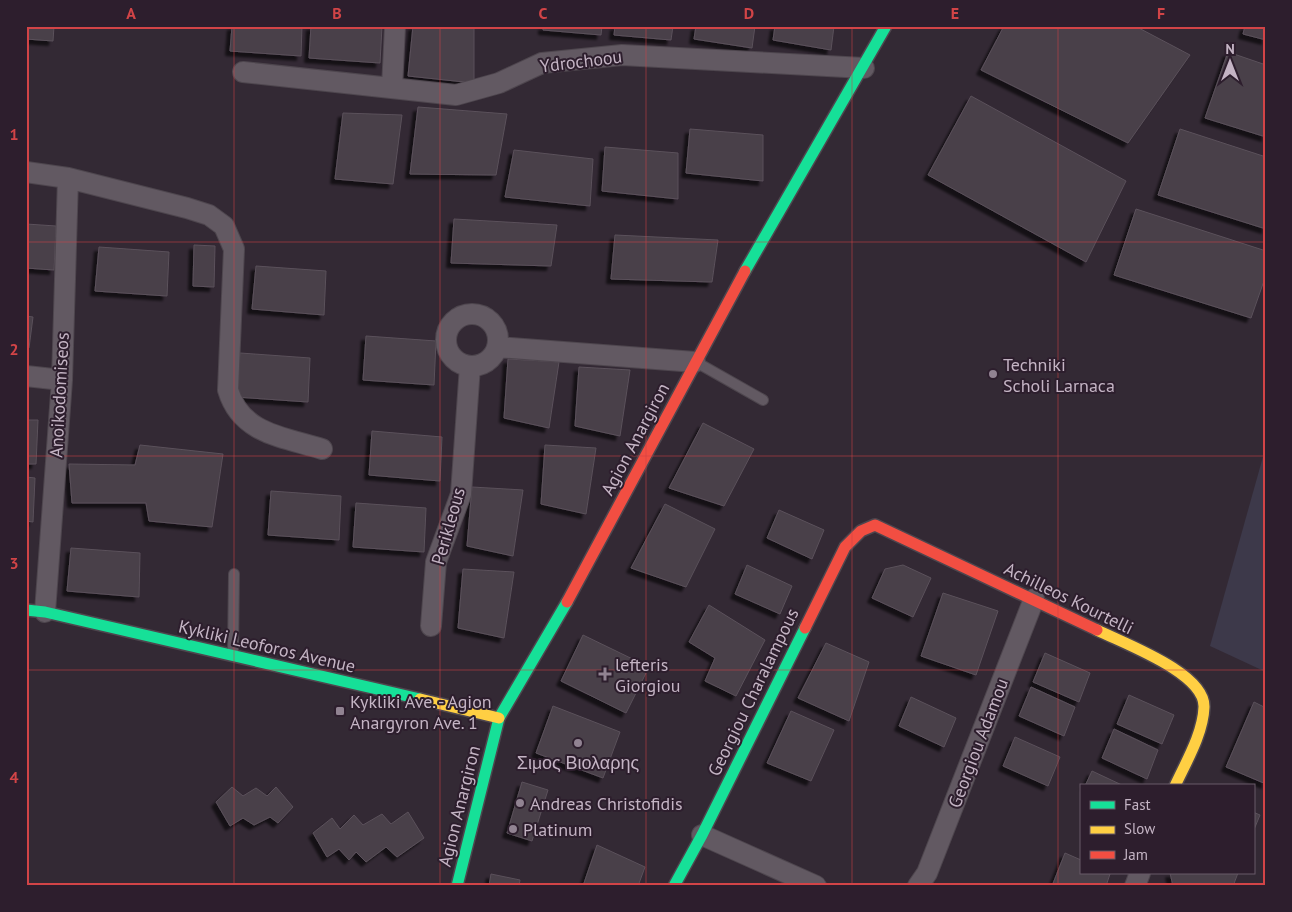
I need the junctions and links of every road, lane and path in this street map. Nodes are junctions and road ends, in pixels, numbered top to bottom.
1 (395, 26) edge
2 (886, 26) edge
3 (864, 68) junction
4 (243, 72) dead end
5 (392, 88) junction
6 (26, 172) edge
7 (68, 178) junction
8 (498, 347) junction
9 (695, 362) junction
10 (470, 366) junction
11 (26, 376) edge
12 (62, 380) junction
13 (763, 400) dead end
14 (322, 449) dead end
15 (875, 525) joint
16 (234, 574) dead end
17 (1034, 599) junction
18 (35, 611) edge
19 (430, 626) dead end
20 (233, 656) junction
21 (499, 718) junction
22 (1177, 784) edge
23 (702, 835) junction
24 (1140, 874) edge
25 (457, 886) edge
26 (674, 886) edge
27 (816, 886) edge
28 (918, 886) edge
29 (1135, 886) edge

1 - 5 street
2 - 3 street, Agion Anargiron
3 - 5 street, Ydrochoou
3 - 9 street, Agion Anargiron
4 - 5 street, Ydrochoou
6 - 7 street
7 - 12 street, Anoikodomiseos
7 - 14 street
8 - 9 street
8 - 10 street
8 - 10 street
9 - 13 lane
9 - 21 street, Agion Anargiron
10 - 19 street, Perikleous
11 - 12 street
12 - 18 street, Anoikodomiseos
15 - 17 street, Achilleos Kourtelli
15 - 23 street, Georgiou Charalampous
16 - 20 lane
17 - 22 street, Achilleos Kourtelli
17 - 28 street, Georgiou Adamou
18 - 20 street, Kykliki Leoforos Avenue
20 - 21 street, Kykliki Leoforos Avenue
21 - 25 street, Agion Anargiron
23 - 26 street, Georgiou Charalampous
23 - 27 street
24 - 29 street

